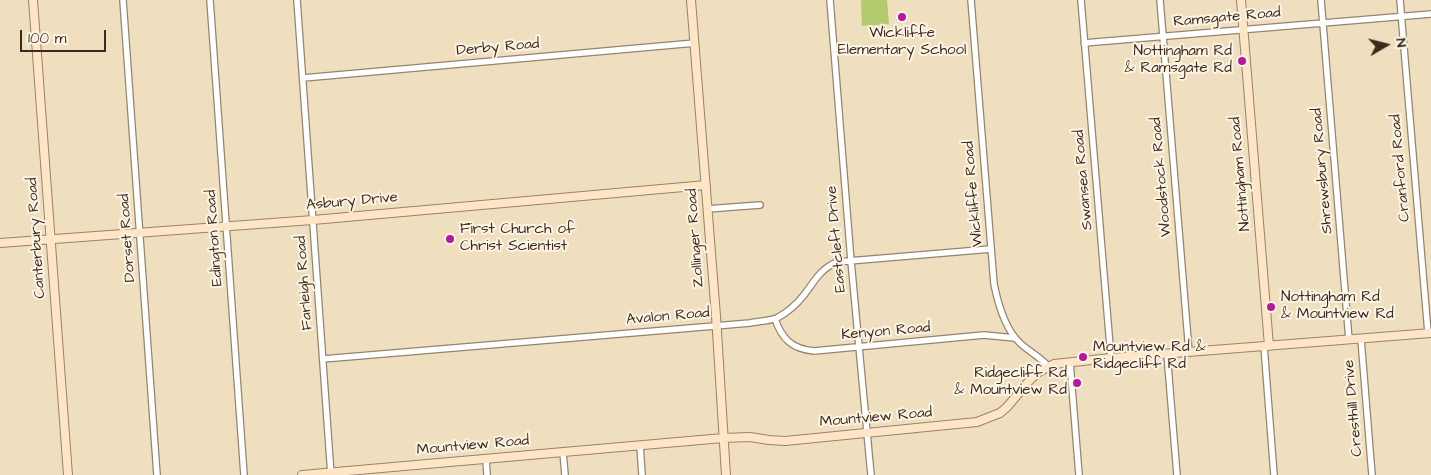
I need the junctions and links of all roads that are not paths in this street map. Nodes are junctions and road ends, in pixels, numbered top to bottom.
1 (33, 0) edge
2 (123, 0) edge
3 (210, 0) edge
4 (297, 0) edge
5 (692, 0) edge
6 (830, 0) edge
7 (971, 0) edge
8 (1081, 0) edge
9 (1160, 0) edge
10 (1241, 0) edge
11 (1321, 0) edge
12 (1400, 0) edge
13 (1431, 14) edge
14 (1402, 17) junction
15 (1323, 23) junction
16 (1243, 29) junction
17 (1163, 36) junction
18 (1084, 43) junction
19 (695, 44) junction
20 (302, 78) junction
21 (706, 185) junction
22 (760, 205) dead end
23 (707, 209) junction
24 (313, 220) junction
25 (226, 226) junction
26 (140, 232) junction
27 (51, 239) junction
28 (0, 243) edge
29 (991, 249) junction
30 (851, 261) junction
31 (775, 319) junction
32 (716, 325) junction
33 (1429, 333) edge
34 (1014, 338) junction
35 (1361, 339) junction
36 (1349, 340) junction
37 (1266, 346) junction
38 (859, 347) junction
39 (1189, 352) junction
40 (1167, 354) junction
41 (1111, 358) junction
42 (323, 359) junction
43 (1070, 362) junction
44 (1048, 366) junction
45 (867, 433) junction
46 (723, 438) junction
47 (640, 445) junction
48 (563, 452) junction
49 (486, 459) junction
50 (409, 466) junction
51 (331, 474) edge
52 (68, 475) edge
53 (158, 475) edge
54 (244, 475) edge
55 (302, 475) edge
56 (410, 475) edge
57 (487, 475) edge
58 (565, 475) edge
59 (642, 475) edge
60 (726, 475) edge
61 (871, 475) edge
62 (1079, 475) edge
63 (1177, 475) edge
64 (1274, 475) edge
65 (1372, 475) edge

1 - 27 street, Canterbury Road
2 - 26 street, Dorset Road
3 - 25 street, Edington Road
4 - 20 street, Farleigh Road
5 - 19 street, Zollinger Road
6 - 30 street, Eastcleft Drive
7 - 29 street, Wickliffe Road
8 - 18 street, Swansea Road
9 - 17 street, Woodstock Road
10 - 16 street, Nottingham Road
11 - 15 street, Shrewsbury Road
12 - 14 street, Cranford Road
13 - 14 street, Ramsgate Road
14 - 15 street, Ramsgate Road
14 - 33 street, Cranford Road
15 - 16 street, Ramsgate Road
15 - 36 street, Shrewsbury Road
16 - 17 street, Ramsgate Road
16 - 37 street, Nottingham Road
17 - 18 street, Ramsgate Road
17 - 39 street, Woodstock Road
18 - 41 street, Swansea Road
19 - 20 street, Derby Road
19 - 21 street, Zollinger Road
20 - 24 street, Farleigh Road
21 - 23 street, Zollinger Road
21 - 24 street, Asbury Drive
22 - 23 street
23 - 32 street, Zollinger Road
24 - 25 street, Asbury Drive
24 - 42 street, Farleigh Road
25 - 26 street, Asbury Drive
25 - 54 street, Edington Road
26 - 27 street, Asbury Drive
26 - 53 street, Dorset Road
27 - 28 street, Asbury Drive
27 - 52 street, Canterbury Road
29 - 30 street, Avalon Road
29 - 34 street, Wickliffe Road
30 - 31 street, Avalon Road
30 - 38 street, Eastcleft Drive
31 - 32 street, Avalon Road
31 - 38 street, Kenyon Road
32 - 42 street, Avalon Road
32 - 46 street, Zollinger Road
33 - 35 street, Mountview Road
34 - 38 street, Kenyon Road
34 - 44 street, Wickliffe Road
35 - 36 street, Mountview Road
35 - 65 street, Cresthill Drive
36 - 37 street, Mountview Road
37 - 39 street, Mountview Road
37 - 64 street
38 - 45 street, Eastcleft Drive
39 - 40 street, Mountview Road
40 - 41 street, Mountview Road
40 - 63 street
41 - 43 street, Mountview Road
42 - 51 street, Farleigh Road
43 - 44 street, Mountview Road
43 - 62 street
44 - 45 street, Mountview Road
45 - 46 street, Mountview Road
45 - 61 street, Eastcleft Drive
46 - 47 street, Mountview Road
46 - 60 street, Zollinger Road
47 - 48 street, Mountview Road
47 - 59 street
48 - 49 street, Mountview Road
48 - 58 street
49 - 50 street, Mountview Road
49 - 57 street
50 - 51 street, Mountview Road
50 - 56 street
51 - 55 street, Mountview Road

